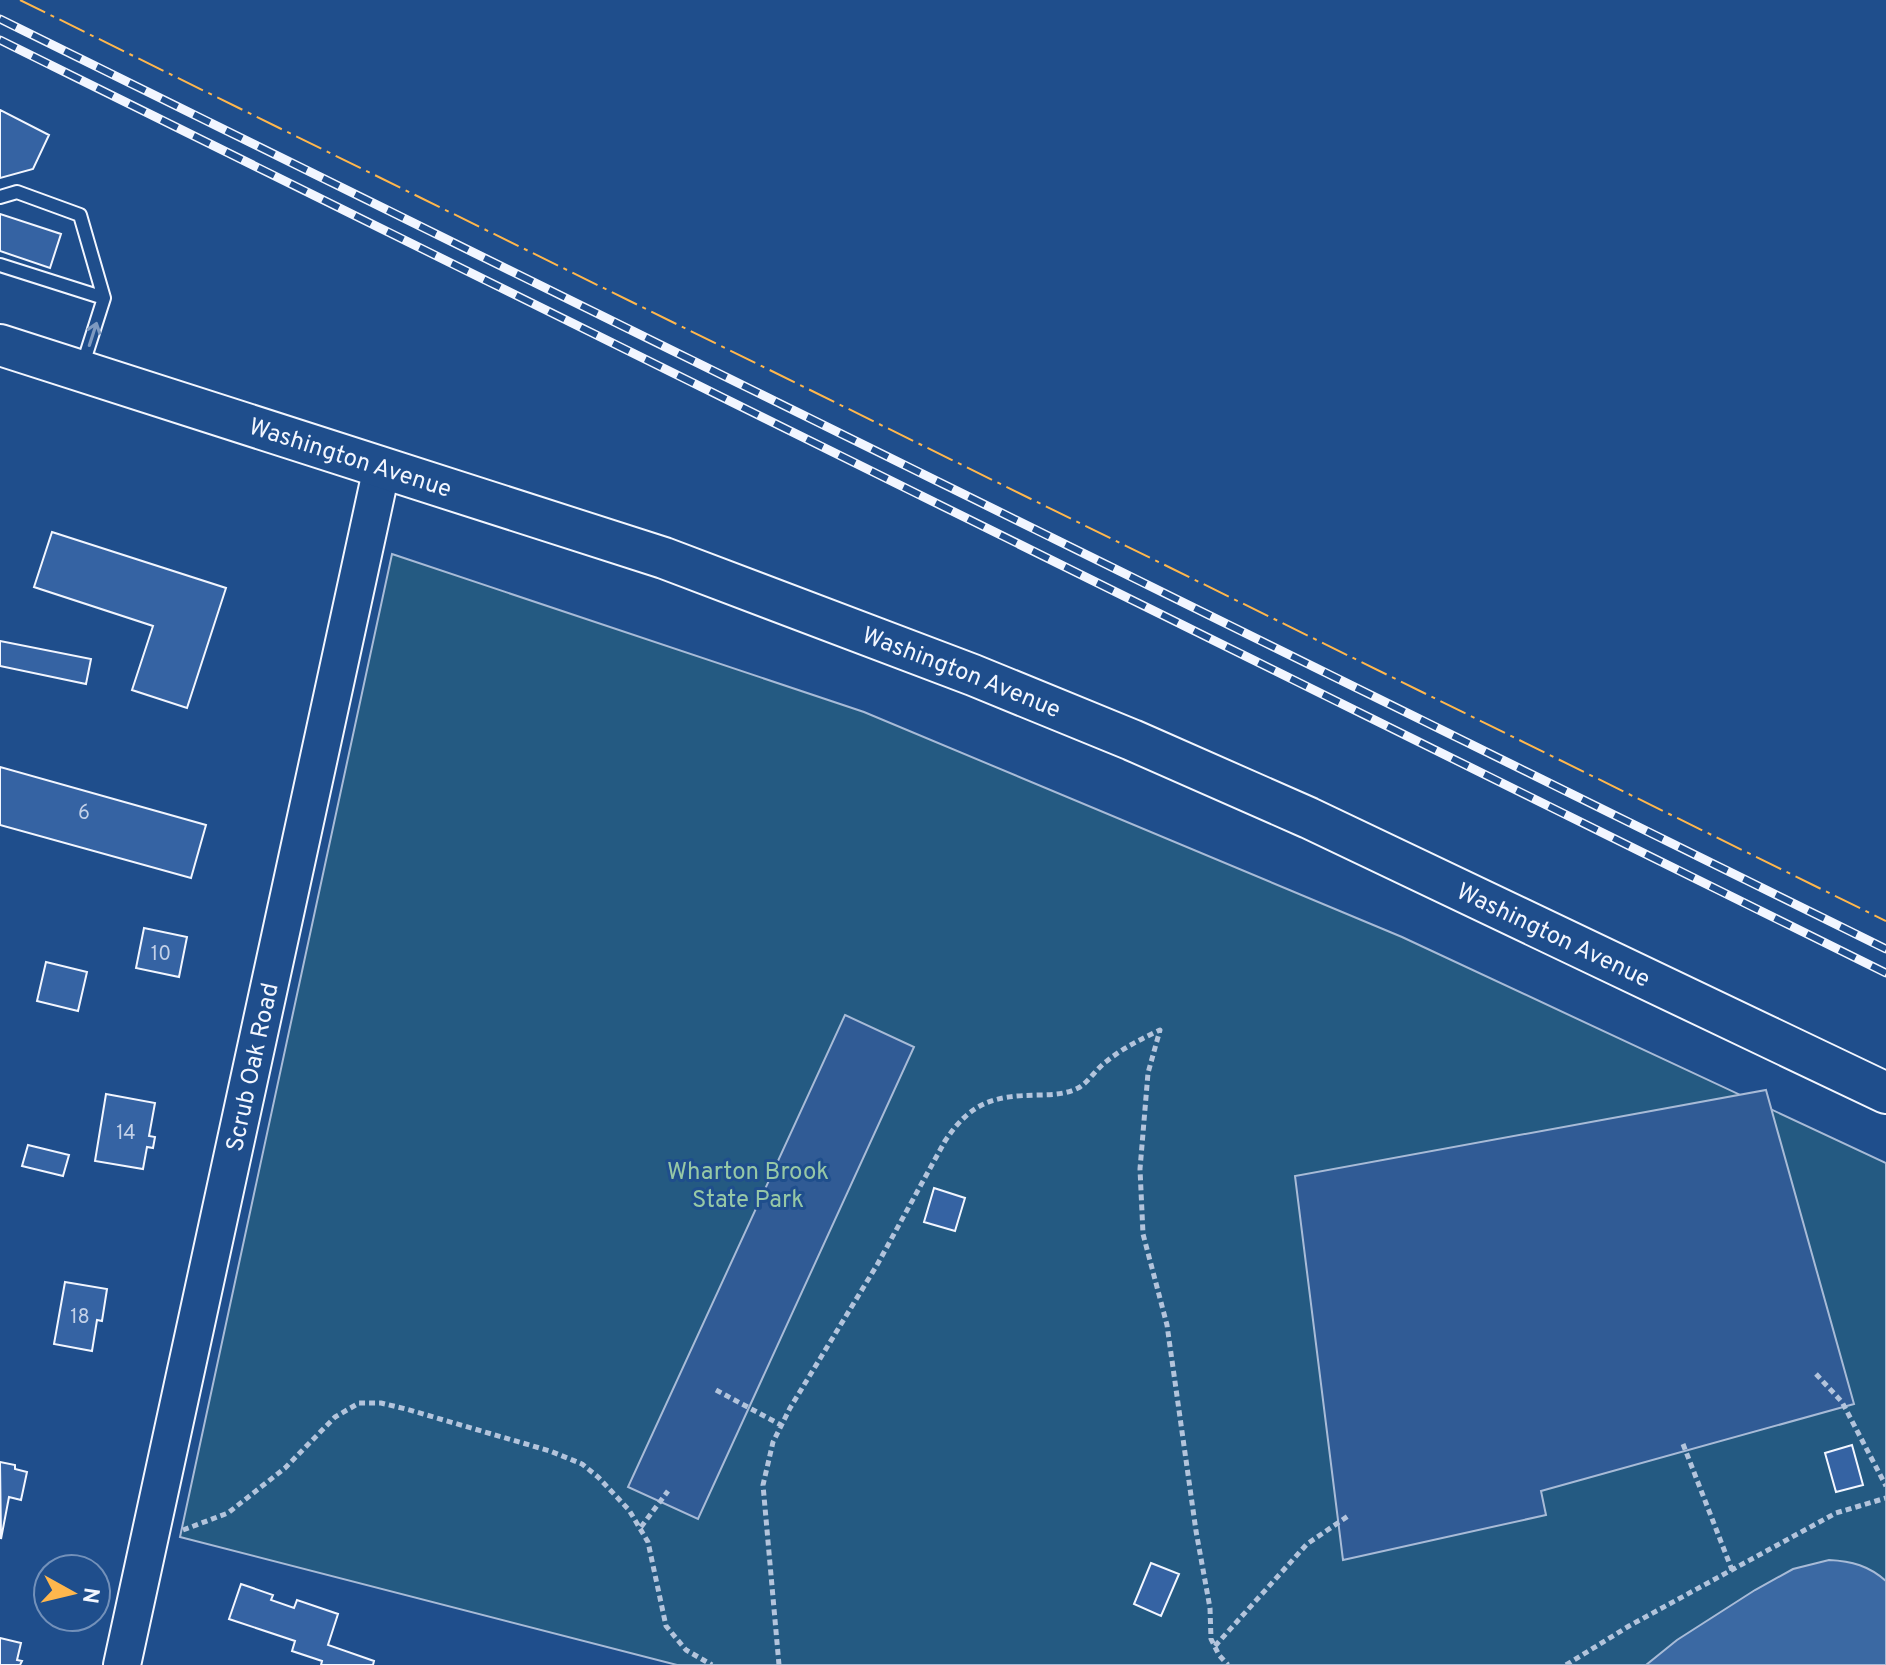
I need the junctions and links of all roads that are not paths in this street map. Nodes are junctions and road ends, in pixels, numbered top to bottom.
1 (0, 197) edge
2 (0, 265) edge
3 (104, 298) junction
4 (0, 345) edge
5 (81, 370) junction
6 (382, 467) junction
7 (1886, 1093) edge
8 (122, 1665) edge

1 - 3 lane
2 - 3 lane
5 -> 3 lane
4 - 5 main road, Washington Avenue
5 - 6 main road, Washington Avenue
6 - 7 main road, Washington Avenue
6 - 8 main road, Scrub Oak Road

